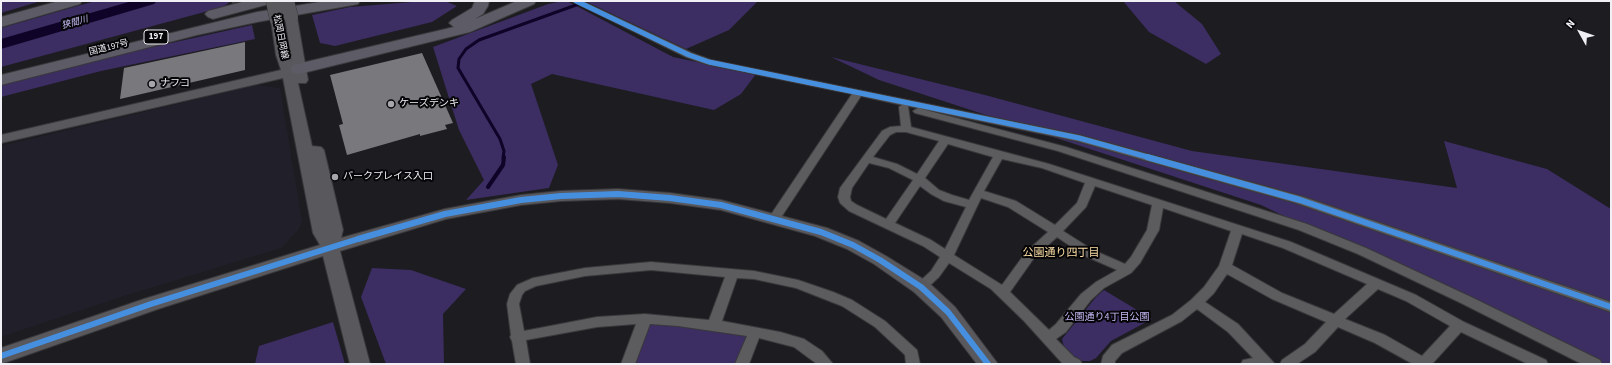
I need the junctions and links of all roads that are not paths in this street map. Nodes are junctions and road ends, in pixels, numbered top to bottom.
1 (53, 1) edge
2 (75, 1) edge
3 (264, 1) edge
4 (273, 1) edge
5 (288, 1) edge
6 (312, 1) edge
7 (353, 1) edge
8 (482, 1) edge
9 (529, 1) edge
10 (576, 1) edge
11 (515, 4) edge
12 (1, 15) edge
13 (1, 22) edge
14 (405, 38) junction
15 (84, 49) junction
16 (293, 68) junction
17 (1, 71) edge
18 (1, 77) edge
19 (1, 80) edge
20 (858, 93) junction
21 (880, 97) junction
22 (904, 107) junction
23 (906, 129) junction
24 (1, 135) edge
25 (1, 139) edge
26 (945, 140) junction
27 (999, 155) junction
28 (866, 159) junction
29 (919, 179) junction
30 (1091, 181) junction
31 (978, 194) junction
32 (1158, 203) junction
33 (973, 205) junction
34 (774, 219) junction
35 (889, 224) junction
36 (1238, 228) junction
37 (1057, 231) junction
38 (330, 248) junction
39 (948, 255) junction
40 (1225, 267) junction
41 (1127, 270) junction
42 (733, 273) junction
43 (1377, 283) junction
44 (921, 287) junction
45 (1001, 292) junction
46 (1196, 304) junction
47 (1611, 307) edge
48 (645, 319) junction
49 (1335, 321) junction
50 (714, 325) junction
51 (1459, 325) junction
52 (755, 332) junction
53 (517, 337) junction
54 (1048, 338) junction
55 (1, 356) edge
56 (1267, 363) edge
57 (360, 364) edge
58 (523, 364) edge
59 (628, 364) edge
60 (742, 364) edge
61 (826, 364) edge
62 (913, 364) edge
63 (988, 364) edge
64 (1075, 364) edge
65 (1108, 364) edge
66 (1248, 364) edge
67 (1287, 364) edge
68 (1423, 364) edge
69 (1541, 364) edge
70 (1596, 364) edge

1 - 12 highway
2 - 13 highway
3 - 15 highway
4 - 16 street, 松岡日岡線, bridge
5 - 15 highway, 国道197号 / 197
5 - 16 street, 松岡日岡線, bridge
6 - 18 highway, 国道197号 / 197
7 - 19 highway
8 - 14 highway
9 - 11 highway
10 - 20 street
11 - 14 highway
11 - 16 highway
14 - 16 highway
15 - 17 highway, 国道197号 / 197
16 - 24 street
16 - 25 street
16 - 38 street
20 - 21 street
20 - 34 street
21 - 22 street
21 - 47 street
22 - 23 street
22 - 70 street
23 - 26 street
23 - 28 street
26 - 27 street
26 - 29 street
27 - 30 street
27 - 31 street
28 - 29 street
28 - 35 street
29 - 33 street
29 - 35 street
30 - 32 street
30 - 37 street
31 - 33 street
31 - 37 street
32 - 36 street
32 - 41 street
33 - 39 street
34 - 38 street
34 - 44 street
35 - 39 street
36 - 40 street
36 - 43 street
37 - 41 street
37 - 45 street
38 - 55 street
38 - 57 street
39 - 44 street
39 - 45 street
40 - 46 street
40 - 49 street
41 - 54 street
42 - 50 street
42 - 53 street
42 - 62 street
43 - 49 street
43 - 51 street
44 - 63 street
45 - 54 street
46 - 56 street
46 - 65 street
48 - 50 street
48 - 53 street
48 - 59 street
49 - 67 street
49 - 68 street
50 - 52 street
51 - 68 street
51 - 69 street
52 - 60 street
52 - 61 street
53 - 58 street
54 - 64 street
56 - 66 street

